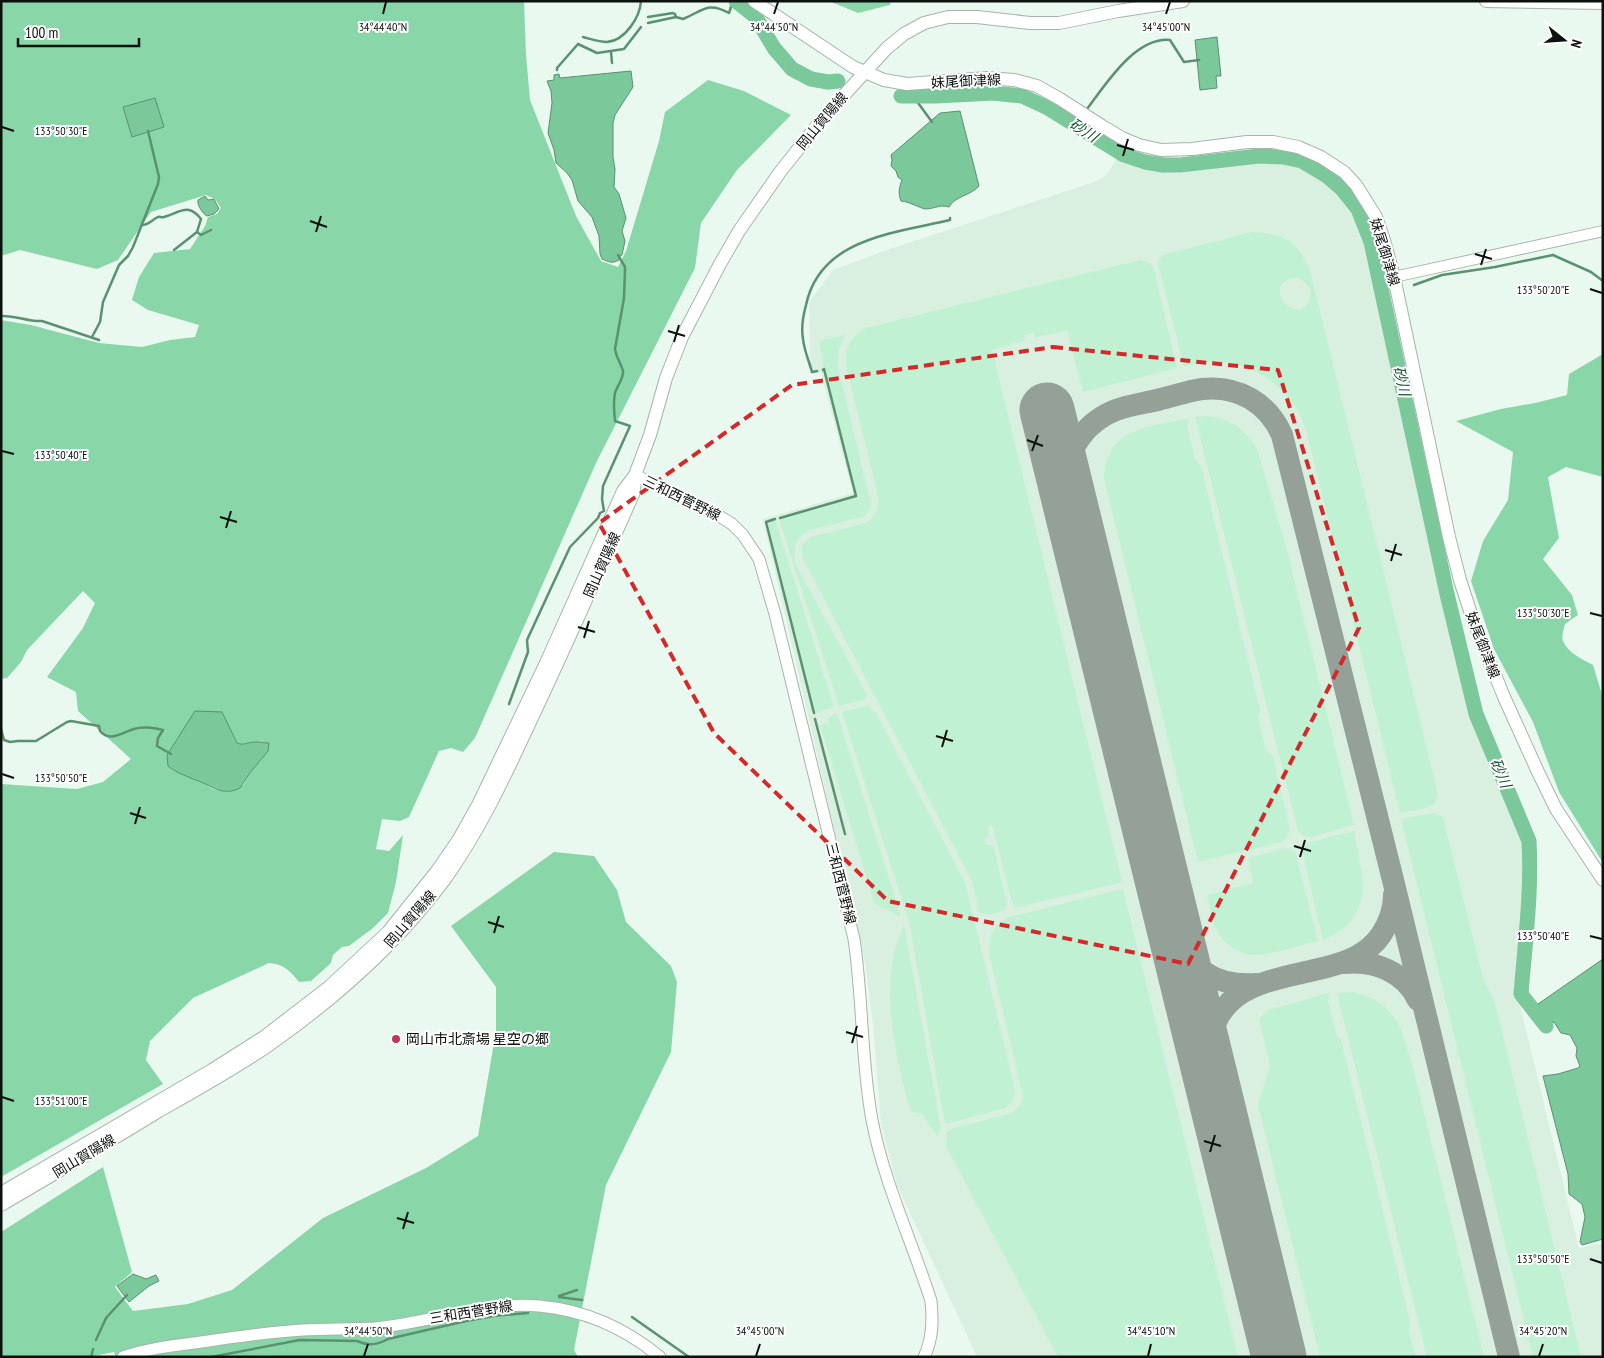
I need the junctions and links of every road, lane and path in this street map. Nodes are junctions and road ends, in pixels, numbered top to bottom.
1 (754, 1) edge
2 (1183, 1) edge
3 (1486, 1) edge
4 (1519, 2) edge
5 (1603, 3) edge
6 (865, 72) junction
7 (1603, 231) edge
8 (1394, 277) junction
9 (636, 475) junction
10 (1603, 880) edge
11 (1, 1193) edge
12 (1, 1205) edge
13 (123, 1357) edge
14 (660, 1357) edge
15 (924, 1357) edge

1 - 6 main road, 妹尾御津線
2 - 6 main road, 岡山賀陽線
3 - 4 main road
4 - 5 main road
6 - 8 main road, 妹尾御津線
6 - 9 main road, 岡山賀陽線
7 - 8 street
8 - 10 main road, 妹尾御津線
9 - 11 main road, 岡山賀陽線
9 - 12 main road, 岡山賀陽線
9 - 15 main road, 三和西菅野線
13 - 14 main road, 三和西菅野線

